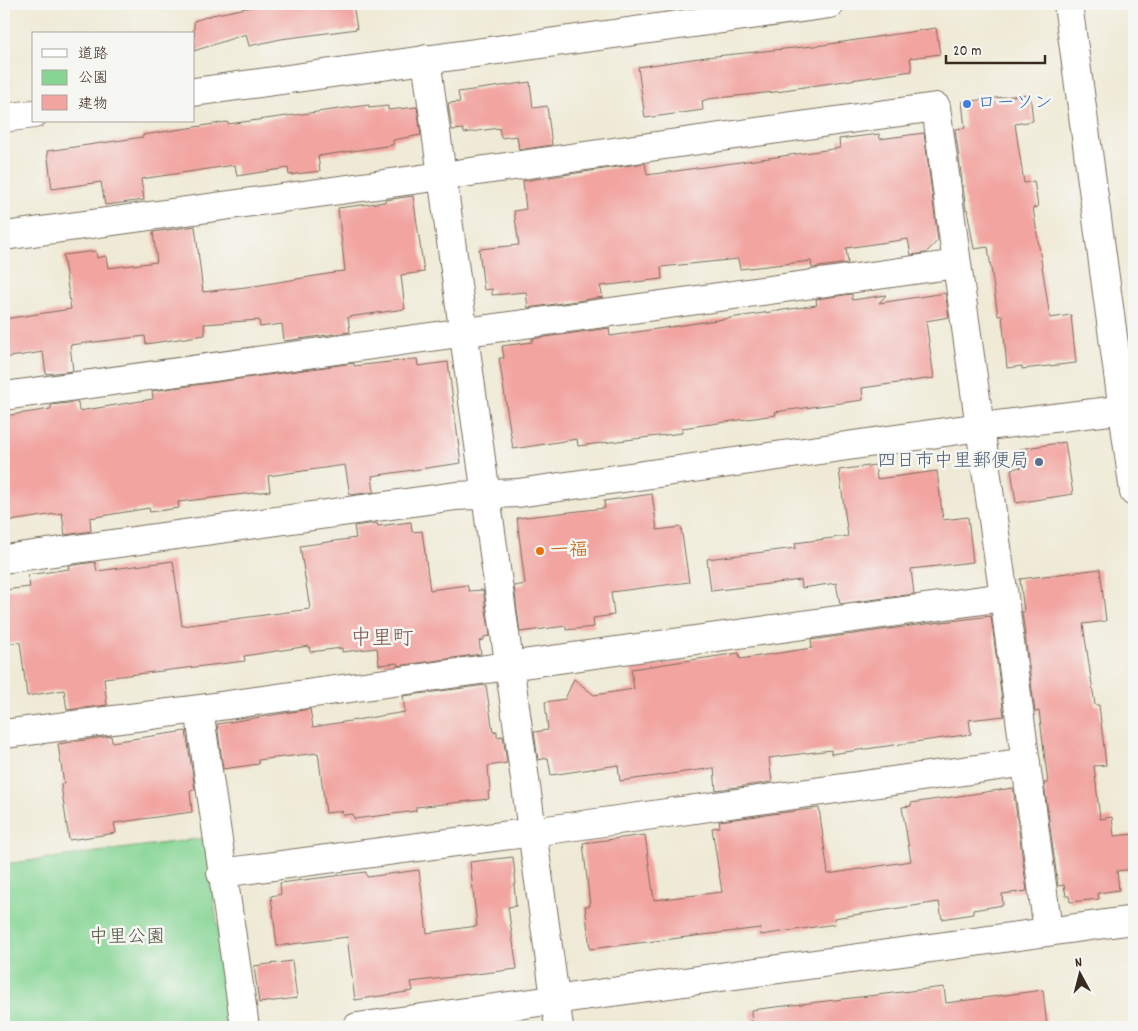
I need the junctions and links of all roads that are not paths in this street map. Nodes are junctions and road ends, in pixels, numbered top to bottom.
1 (1068, 4) edge
2 (819, 5) edge
3 (426, 59) junction
4 (195, 92) edge
5 (32, 114) edge
6 (4, 118) edge
7 (442, 176) junction
8 (4, 236) edge
9 (957, 264) junction
10 (463, 332) junction
11 (4, 396) edge
12 (1128, 409) edge
13 (980, 427) junction
14 (1134, 492) edge
15 (486, 495) junction
16 (4, 559) edge
17 (1004, 597) junction
18 (511, 665) junction
19 (199, 708) junction
20 (4, 734) edge
21 (1026, 762) junction
22 (533, 832) junction
23 (222, 873) junction
24 (1134, 920) edge
25 (1048, 932) junction
26 (555, 1001) junction
27 (244, 1027) edge
28 (357, 1027) edge
29 (559, 1027) edge

1 - 12 street
2 - 3 street
3 - 4 street
3 - 7 street
5 - 6 street
7 - 8 street
7 - 9 street
7 - 10 street
9 - 10 street
9 - 13 street
10 - 11 street
10 - 15 street
12 - 13 street
12 - 14 street
13 - 15 street
13 - 17 street
15 - 16 street
15 - 18 street
17 - 18 street
17 - 21 street
18 - 19 street
18 - 22 street
19 - 20 street
19 - 23 street
21 - 22 street
21 - 25 street
22 - 23 street
22 - 26 street
23 - 27 street
24 - 25 street
25 - 26 street
26 - 28 street
26 - 29 street

